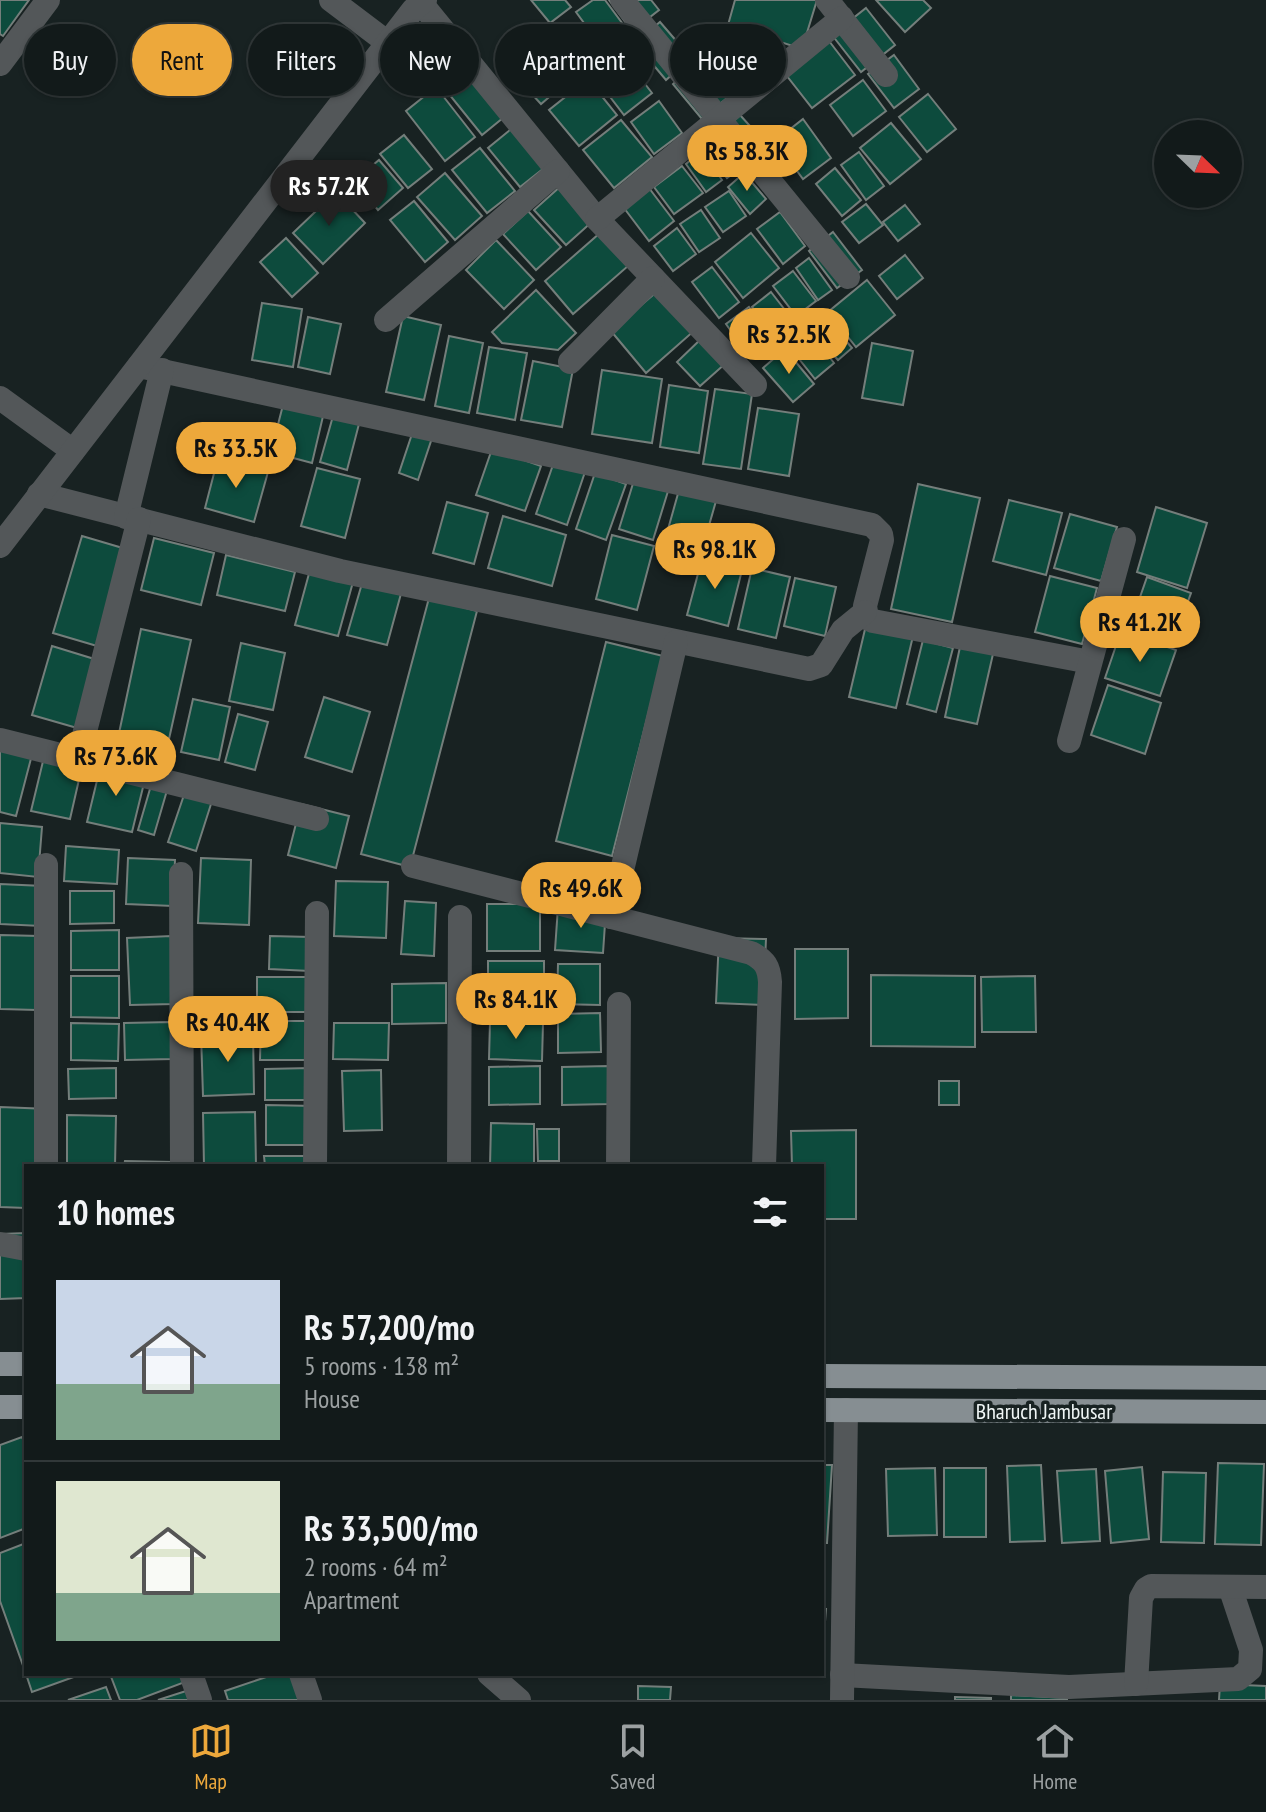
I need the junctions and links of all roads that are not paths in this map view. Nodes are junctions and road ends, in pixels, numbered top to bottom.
1 (48, 0) edge
2 (331, 0) edge
3 (622, 0) edge
4 (423, 2) edge
5 (834, 9) edge
6 (404, 24) edge
7 (380, 37) edge
8 (380, 54) edge
9 (0, 64) edge
10 (886, 75) dead end
11 (720, 120) junction
12 (558, 171) junction
13 (597, 219) junction
14 (848, 277) dead end
15 (653, 278) junction
16 (386, 320) dead end
17 (570, 362) dead end
18 (150, 368) junction
19 (755, 385) dead end
20 (0, 398) edge
21 (73, 451) junction
22 (39, 494) junction
23 (132, 518) junction
24 (1124, 539) dead end
25 (0, 546) edge
26 (865, 612) junction
27 (676, 642) junction
28 (1090, 662) junction
29 (0, 740) edge
30 (1069, 741) dead end
31 (78, 759) junction
32 (317, 819) dead end
33 (46, 865) dead end
34 (413, 866) dead end
35 (181, 874) dead end
36 (317, 913) dead end
37 (460, 917) dead end
38 (611, 917) junction
39 (619, 1004) dead end
40 (46, 1164) edge
41 (182, 1164) edge
42 (315, 1164) edge
43 (459, 1164) edge
44 (618, 1164) edge
45 (764, 1164) edge
46 (0, 1244) edge
47 (24, 1249) edge
48 (0, 1364) edge
49 (24, 1364) edge
50 (824, 1376) edge
51 (1266, 1378) edge
52 (0, 1407) edge
53 (24, 1407) edge
54 (834, 1410) edge
55 (1266, 1412) edge
56 (1230, 1587) junction
57 (1266, 1587) edge
58 (842, 1675) junction
59 (192, 1676) edge
60 (302, 1676) edge
61 (491, 1676) edge
62 (1136, 1684) junction
63 (200, 1700) edge
64 (310, 1700) edge
65 (519, 1700) edge
66 (842, 1700) edge

1 - 9 street
2 - 7 street
3 - 11 street
4 - 6 street
4 - 12 street
5 - 10 street
5 - 11 street
8 - 18 street
11 - 13 street
11 - 14 street
12 - 13 street
12 - 16 street
13 - 15 street
15 - 17 street
15 - 19 street
18 - 21 street
18 - 23 street
18 - 26 street
20 - 21 street
21 - 22 street
22 - 23 street
22 - 25 street
23 - 27 street
23 - 31 street
24 - 28 street
26 - 27 street
26 - 28 street
27 - 38 street
28 - 30 street
29 - 31 street
31 - 32 street
33 - 40 street
34 - 38 street
35 - 41 street
36 - 42 street
37 - 43 street
38 - 45 street
39 - 44 street
46 - 47 street
48 - 49 main road
50 - 51 main road, Bharuch Jambusar
52 - 53 main road
54 - 55 main road, Bharuch Jambusar
54 - 58 street
56 - 57 street
56 - 62 street
56 - 62 street
58 - 62 street
58 - 66 street
59 - 63 street
60 - 64 street
61 - 65 street

